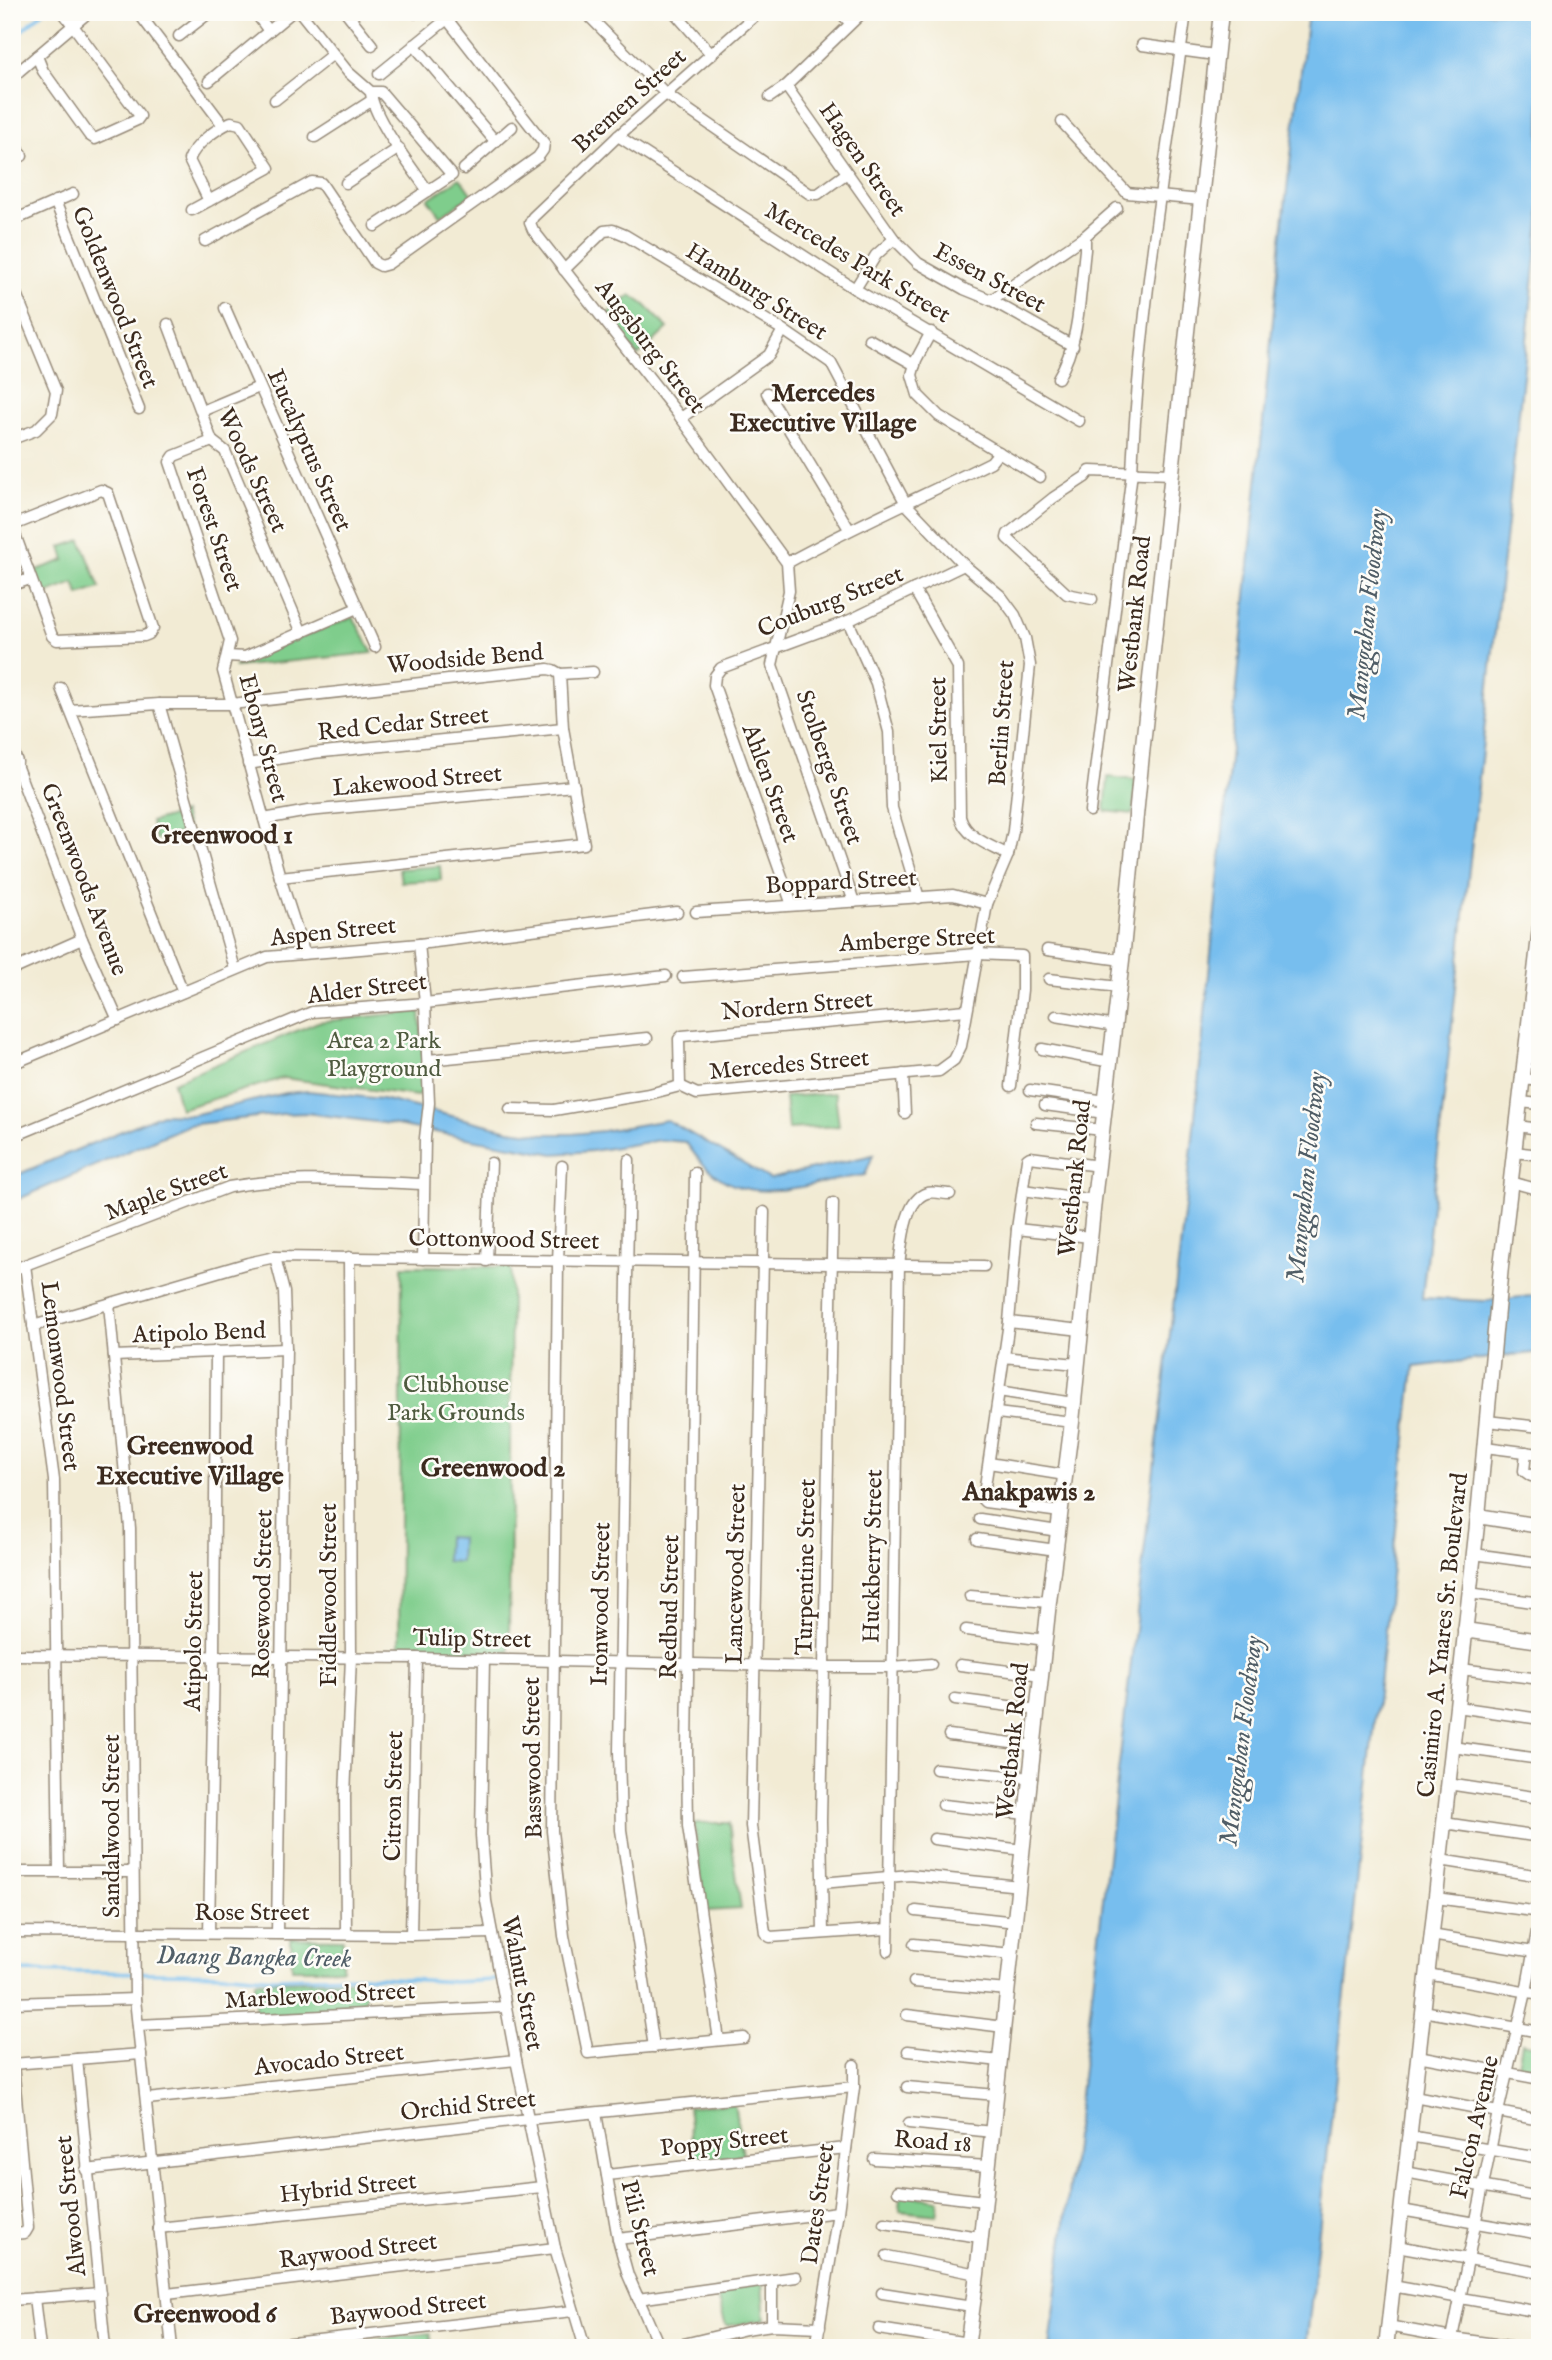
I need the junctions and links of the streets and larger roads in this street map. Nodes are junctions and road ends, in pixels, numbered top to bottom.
1 (63, 12) edge
2 (89, 12) edge
3 (138, 12) edge
4 (210, 12) edge
5 (255, 12) edge
6 (292, 12) edge
7 (300, 12) edge
8 (346, 12) edge
9 (585, 12) edge
10 (674, 12) edge
11 (840, 12) edge
12 (863, 12) edge
13 (1186, 12) edge
14 (1220, 12) edge
15 (757, 13) edge
16 (447, 16) edge
17 (850, 23) junction
18 (74, 25) junction
19 (269, 31) junction
20 (179, 36) dead end
21 (414, 45) junction
22 (1142, 45) dead end
23 (372, 46) dead end
24 (1181, 51) junction
25 (333, 54) junction
26 (712, 55) junction
27 (1215, 55) junction
28 (37, 56) junction
29 (379, 74) dead end
30 (12, 79) edge
31 (209, 81) dead end
32 (786, 86) junction
33 (667, 95) junction
34 (371, 96) junction
35 (770, 97) dead end
36 (275, 100) dead end
37 (1062, 122) dead end
38 (223, 125) junction
39 (512, 127) dead end
40 (12, 135) edge
41 (618, 136) junction
42 (315, 137) dead end
43 (495, 141) junction
44 (399, 148) junction
45 (22, 156) dead end
46 (464, 169) dead end
47 (848, 173) junction
48 (346, 183) dead end
49 (428, 191) junction
50 (73, 194) dead end
51 (1159, 195) junction
52 (1201, 200) junction
53 (55, 201) junction
54 (209, 201) junction
55 (1117, 208) dead end
56 (192, 211) dead end
57 (12, 221) edge
58 (530, 223) joint
59 (375, 226) dead end
60 (1085, 236) junction
61 (894, 239) junction
62 (205, 241) dead end
63 (564, 270) junction
64 (12, 284) edge
65 (855, 289) junction
66 (991, 300) junction
67 (225, 308) dead end
68 (168, 324) dead end
69 (783, 330) junction
70 (931, 332) junction
71 (869, 339) dead end
72 (1073, 346) junction
73 (915, 365) junction
74 (1058, 378) dead end
75 (259, 387) junction
76 (767, 393) dead end
77 (139, 409) dead end
78 (202, 411) junction
79 (681, 418) junction
80 (1079, 421) dead end
81 (12, 439) edge
82 (212, 441) junction
83 (999, 452) junction
84 (1132, 472) junction
85 (1171, 474) junction
86 (1040, 477) dead end
87 (906, 504) junction
88 (849, 529) junction
89 (787, 563) junction
90 (964, 565) junction
91 (30, 579) junction
92 (12, 585) edge
93 (914, 589) junction
94 (1092, 598) dead end
95 (357, 608) junction
96 (848, 621) junction
97 (302, 633) junction
98 (776, 646) junction
99 (375, 647) dead end
100 (227, 656) junction
101 (593, 672) dead end
102 (559, 674) junction
103 (715, 676) joint
104 (61, 688) dead end
105 (159, 704) junction
106 (231, 704) junction
107 (70, 710) junction
108 (563, 727) junction
109 (13, 760) edge
110 (248, 764) junction
111 (574, 786) junction
112 (1090, 811) dead end
113 (264, 819) junction
114 (1008, 855) junction
115 (280, 877) junction
116 (919, 898) junction
117 (854, 902) junction
118 (988, 904) junction
119 (792, 905) junction
120 (677, 912) dead end
121 (696, 912) dead end
122 (1539, 934) edge
123 (82, 939) junction
124 (419, 944) junction
125 (1047, 950) dead end
126 (304, 952) junction
127 (977, 954) junction
128 (12, 955) edge
129 (1122, 960) junction
130 (15, 969) edge
131 (235, 969) junction
132 (666, 976) dead end
133 (683, 977) dead end
134 (1049, 979) dead end
135 (1119, 987) junction
136 (183, 992) junction
137 (1536, 996) edge
138 (425, 1003) junction
139 (966, 1010) junction
140 (1535, 1015) edge
141 (1056, 1016) dead end
142 (118, 1020) junction
143 (1115, 1026) junction
144 (1534, 1037) edge
145 (647, 1038) dead end
146 (1042, 1049) dead end
147 (1532, 1058) edge
148 (428, 1060) junction
149 (1111, 1062) junction
150 (12, 1065) edge
151 (903, 1074) junction
152 (1523, 1079) junction
153 (1540, 1081) edge
154 (680, 1086) junction
155 (1011, 1086) dead end
156 (1031, 1090) dead end
157 (1520, 1102) junction
158 (1540, 1104) edge
159 (1045, 1105) dead end
160 (1105, 1107) junction
161 (510, 1109) dead end
162 (905, 1113) dead end
163 (1036, 1123) dead end
164 (1517, 1126) junction
165 (1540, 1129) edge
166 (1103, 1130) junction
167 (12, 1137) edge
168 (1514, 1152) junction
169 (1540, 1155) edge
170 (628, 1160) dead end
171 (491, 1163) dead end
172 (1099, 1166) junction
173 (562, 1167) dead end
174 (695, 1172) dead end
175 (1511, 1182) junction
176 (423, 1184) junction
177 (1023, 1190) junction
178 (1540, 1190) edge
179 (950, 1194) dead end
180 (1094, 1200) junction
181 (832, 1203) dead end
182 (764, 1212) dead end
183 (1017, 1230) junction
184 (1090, 1237) junction
185 (275, 1257) junction
186 (349, 1257) junction
187 (423, 1259) junction
188 (487, 1261) junction
189 (558, 1261) junction
190 (627, 1262) junction
191 (695, 1262) junction
192 (763, 1263) junction
193 (831, 1264) junction
194 (26, 1265) junction
195 (899, 1265) junction
196 (984, 1266) dead end
197 (12, 1270) edge
198 (109, 1304) junction
199 (1009, 1322) junction
200 (33, 1326) junction
201 (1081, 1330) junction
202 (286, 1349) junction
203 (216, 1351) junction
204 (114, 1356) junction
205 (1003, 1357) junction
206 (1077, 1364) junction
207 (999, 1391) junction
208 (1073, 1403) junction
209 (996, 1413) junction
210 (1487, 1421) junction
211 (1072, 1422) junction
212 (1540, 1427) edge
213 (1485, 1447) junction
214 (1525, 1452) junction
215 (1540, 1454) edge
216 (989, 1463) junction
217 (1065, 1475) junction
218 (1540, 1477) edge
219 (1060, 1512) junction
220 (1478, 1516) junction
221 (980, 1519) dead end
222 (1540, 1526) edge
223 (1058, 1531) junction
224 (977, 1539) dead end
225 (1056, 1550) junction
226 (1474, 1554) junction
227 (1540, 1563) edge
228 (1469, 1593) junction
229 (970, 1596) dead end
230 (1049, 1602) junction
231 (1540, 1603) edge
232 (966, 1630) dead end
233 (1465, 1630) junction
234 (1046, 1640) junction
235 (1540, 1641) edge
236 (12, 1655) edge
237 (55, 1656) junction
238 (131, 1656) junction
239 (214, 1657) junction
240 (351, 1657) junction
241 (282, 1658) junction
242 (417, 1658) junction
243 (484, 1659) junction
244 (553, 1660) junction
245 (620, 1662) junction
246 (690, 1663) junction
247 (754, 1664) junction
248 (931, 1664) dead end
249 (960, 1665) dead end
250 (824, 1667) junction
251 (891, 1667) junction
252 (1461, 1669) junction
253 (1042, 1675) junction
254 (1540, 1679) edge
255 (956, 1699) dead end
256 (1457, 1707) junction
257 (1039, 1710) junction
258 (1540, 1719) edge
259 (949, 1735) dead end
260 (1035, 1746) junction
261 (1452, 1747) junction
262 (1540, 1759) edge
263 (936, 1769) dead end
264 (1032, 1778) junction
265 (1448, 1784) junction
266 (1540, 1798) edge
267 (943, 1805) dead end
268 (1027, 1814) junction
269 (1444, 1823) junction
270 (1540, 1837) edge
271 (934, 1839) dead end
272 (1023, 1850) junction
273 (1440, 1860) junction
274 (59, 1871) junction
275 (12, 1872) edge
276 (132, 1872) junction
277 (1540, 1876) edge
278 (888, 1877) junction
279 (822, 1883) junction
280 (1013, 1886) junction
281 (1436, 1898) junction
282 (916, 1911) dead end
283 (1540, 1913) edge
284 (1016, 1922) junction
285 (888, 1929) junction
286 (12, 1933) edge
287 (133, 1933) junction
288 (209, 1933) junction
289 (277, 1933) junction
290 (346, 1933) junction
291 (492, 1933) junction
292 (823, 1933) junction
293 (411, 1935) junction
294 (1431, 1936) junction
295 (914, 1944) dead end
296 (888, 1951) dead end
297 (1537, 1953) edge
298 (1012, 1954) junction
299 (1427, 1974) junction
300 (914, 1982) dead end
301 (1007, 1990) junction
302 (1526, 1992) junction
303 (1540, 1994) edge
304 (135, 1999) junction
305 (12, 2003) edge
306 (505, 2007) junction
307 (1423, 2011) junction
308 (907, 2015) dead end
309 (138, 2025) junction
310 (1004, 2027) junction
311 (1518, 2029) junction
312 (1540, 2032) edge
313 (744, 2038) dead end
314 (719, 2040) junction
315 (654, 2047) junction
316 (908, 2052) dead end
317 (141, 2054) junction
318 (1418, 2056) junction
319 (77, 2059) junction
320 (516, 2060) junction
321 (1000, 2061) junction
322 (13, 2064) edge
323 (854, 2065) dead end
324 (1508, 2073) junction
325 (1540, 2079) edge
326 (854, 2087) junction
327 (907, 2087) dead end
328 (996, 2095) junction
329 (1413, 2096) junction
330 (147, 2099) junction
331 (1497, 2112) junction
332 (596, 2113) junction
333 (528, 2119) junction
334 (1540, 2120) edge
335 (909, 2123) dead end
336 (992, 2132) junction
337 (1409, 2136) junction
338 (846, 2148) junction
339 (1491, 2150) junction
340 (1540, 2158) edge
341 (874, 2159) dead end
342 (151, 2161) junction
343 (988, 2166) junction
344 (86, 2170) junction
345 (1405, 2172) junction
346 (607, 2175) junction
347 (542, 2187) junction
348 (1483, 2188) junction
349 (898, 2191) dead end
350 (1540, 2197) edge
351 (985, 2201) junction
352 (1401, 2210) junction
353 (838, 2212) junction
354 (884, 2223) dead end
355 (1474, 2223) junction
356 (158, 2228) junction
357 (12, 2234) edge
358 (1540, 2234) edge
359 (980, 2237) junction
360 (618, 2239) junction
361 (1397, 2246) junction
362 (555, 2248) junction
363 (887, 2256) dead end
364 (1468, 2260) junction
365 (1540, 2272) edge
366 (977, 2274) junction
367 (796, 2277) dead end
368 (772, 2280) junction
369 (1392, 2286) junction
370 (100, 2293) junction
371 (882, 2293) dead end
372 (167, 2294) junction
373 (34, 2298) junction
374 (638, 2299) junction
375 (1461, 2299) junction
376 (12, 2300) edge
377 (967, 2306) junction
378 (573, 2311) junction
379 (1540, 2312) edge
380 (772, 2325) junction
381 (1388, 2326) junction
382 (820, 2327) junction
383 (879, 2329) dead end
384 (1451, 2343) edge
385 (967, 2345) edge
386 (40, 2348) edge
387 (105, 2348) edge
388 (172, 2348) edge
389 (248, 2348) edge
390 (585, 2348) edge
391 (660, 2348) edge
392 (667, 2348) edge
393 (816, 2348) edge
394 (1385, 2348) edge
395 (1523, 2348) edge

1 - 18 street
2 - 18 street
3 - 38 street
4 - 20 street
5 - 19 street
6 - 19 street
7 - 25 street
8 - 23 street
9 - 33 street
10 - 26 street
11 - 17 street
12 - 17 street
13 - 24 street
14 - 27 street, Westbank Road
15 - 26 street, Bremen Street
16 - 21 street
16 - 62 street
17 - 32 street
18 - 28 street
18 - 28 street
19 - 31 street
21 - 29 street
21 - 43 street
22 - 24 street
24 - 27 street
24 - 51 street
25 - 34 street
25 - 36 street
26 - 33 street, Bremen Street
27 - 52 street, Westbank Road
28 - 30 street
32 - 35 street
32 - 47 street, Hagen Street
33 - 41 street, Bremen Street
33 - 47 street
34 - 42 street
34 - 44 street
34 - 49 street
37 - 51 street
38 - 54 street
38 - 54 street
39 - 43 street
40 - 45 street
41 - 58 street, Bremen Street
41 - 65 street, Mercedes Park Street
43 - 46 street
44 - 48 street
44 - 49 street
47 - 61 street, Hagen Street
49 - 59 street
50 - 53 street
51 - 52 street
51 - 84 street
52 - 85 street, Westbank Road
53 - 57 street
53 - 77 street, Goldenwood Street
54 - 56 street
55 - 60 street
58 - 63 street, Augsburg Street
60 - 66 street
60 - 72 street
61 - 65 street, Hagen Street
61 - 66 street, Essen Street
63 - 69 street, Hamburg Street
63 - 79 street, Augsburg Street
64 - 81 street
65 - 70 street, Mercedes Park Street
66 - 72 street, Essen Street
67 - 75 street, Eucalyptus Street
68 - 78 street, Woods Street
69 - 79 street
69 - 87 street, Hamburg Street
70 - 73 street
70 - 80 street, Mercedes Park Street
71 - 73 street
72 - 74 street
73 - 83 street
75 - 78 street
75 - 95 street, Eucalyptus Street
76 - 88 street
78 - 82 street, Woods Street
79 - 89 street, Augsburg Street
82 - 97 street, Woods Street
82 - 100 street, Forest Street
83 - 86 street
83 - 87 street
84 - 85 street
84 - 94 street
84 - 112 street
85 - 129 street, Westbank Road
87 - 88 street
87 - 90 street, Berlin Street
88 - 89 street
89 - 98 street
90 - 93 street, Couburg Street
90 - 114 street, Berlin Street
91 - 91 street
91 - 92 street
93 - 96 street, Couburg Street
93 - 114 street, Kiel Street
95 - 97 street
95 - 99 street, Eucalyptus Street
96 - 98 street, Couburg Street
96 - 116 street
97 - 100 street
98 - 103 street, Couburg Street
98 - 117 street, Stolberge Street
100 - 106 street, Ebony Street
101 - 102 street
102 - 106 street, Woodside Bend
102 - 108 street, Woodside Bend
103 - 119 street, Ahlen Street
104 - 107 street
105 - 106 street, Woodside Bend
105 - 107 street, Woodside Bend
105 - 131 street
106 - 110 street, Ebony Street
107 - 136 street
108 - 110 street, Red Cedar Street
108 - 111 street, Woodside Bend
109 - 123 street, Greenwoods Avenue
110 - 113 street, Ebony Street
111 - 113 street, Lakewood Street
111 - 115 street, Woodside Bend
113 - 115 street, Ebony Street
114 - 118 street, Berlin Street
115 - 126 street, Ebony Street
116 - 117 street, Boppard Street
116 - 118 street, Boppard Street
117 - 119 street, Boppard Street
118 - 127 street, Berlin Street
119 - 121 street, Boppard Street
120 - 124 street, Aspen Street
122 - 137 street, Casimiro A. Ynares Sr. Boulevard
123 - 130 street
123 - 142 street, Greenwoods Avenue
124 - 126 street, Aspen Street
124 - 138 street
125 - 129 street
126 - 131 street, Aspen Street
127 - 133 street, Amberge Street
127 - 139 street, Berlin Street
127 - 155 street, Amberge Street
128 - 130 street
129 - 135 street, Westbank Road
131 - 136 street, Aspen Street
132 - 138 street, Alder Street
134 - 135 street
135 - 143 street, Westbank Road
136 - 142 street, Aspen Street
137 - 140 street, Casimiro A. Ynares Sr. Boulevard
138 - 148 street
138 - 167 street, Alder Street
139 - 151 street, Mercedes Street
139 - 154 street, Nordern Street
140 - 144 street, Casimiro A. Ynares Sr. Boulevard
141 - 143 street
142 - 150 street, Aspen Street
143 - 149 street, Westbank Road
144 - 147 street, Casimiro A. Ynares Sr. Boulevard
145 - 148 street
146 - 149 street
147 - 152 street, Casimiro A. Ynares Sr. Boulevard
148 - 176 street
149 - 160 street, Westbank Road
151 - 154 street, Mercedes Street
151 - 162 street
152 - 153 street
152 - 157 street, Casimiro A. Ynares Sr. Boulevard
154 - 161 street
156 - 160 street
157 - 158 street
157 - 164 street, Casimiro A. Ynares Sr. Boulevard
159 - 160 street
160 - 166 street, Westbank Road
163 - 166 street
164 - 165 street
164 - 168 street, Casimiro A. Ynares Sr. Boulevard
166 - 172 street, Westbank Road
168 - 169 street
168 - 175 street, Casimiro A. Ynares Sr. Boulevard
170 - 190 street, Ironwood Street
171 - 188 street
172 - 177 street
172 - 180 street, Westbank Road
173 - 189 street, Basswood Street
174 - 191 street, Redbud Street
175 - 178 street
175 - 210 street, Casimiro A. Ynares Sr. Boulevard
176 - 187 street
176 - 194 street, Maple Street
177 - 180 street
177 - 183 street
179 - 195 street, Huckberry Street
180 - 184 street, Westbank Road
181 - 193 street, Turpentine Street
182 - 192 street, Lancewood Street
183 - 184 street
183 - 199 street
184 - 201 street, Westbank Road
185 - 186 street, Cottonwood Street
185 - 198 street, Cottonwood Street
185 - 202 street, Rosewood Street
186 - 187 street, Cottonwood Street
186 - 240 street, Fiddlewood Street
187 - 188 street, Cottonwood Street
188 - 189 street, Cottonwood Street
189 - 190 street, Cottonwood Street
189 - 244 street, Basswood Street
190 - 191 street, Cottonwood Street
190 - 245 street, Ironwood Street
191 - 192 street, Cottonwood Street
191 - 246 street, Redbud Street
192 - 193 street, Cottonwood Street
192 - 247 street, Lancewood Street
193 - 195 street, Cottonwood Street
193 - 250 street, Turpentine Street
194 - 197 street, Maple Street
194 - 200 street, Lemonwood Street
195 - 196 street, Cottonwood Street
195 - 251 street, Huckberry Street
198 - 200 street, Cottonwood Street
198 - 204 street, Sandalwood Street
199 - 201 street
199 - 205 street
200 - 237 street, Lemonwood Street
201 - 206 street, Westbank Road
202 - 203 street, Atipolo Bend
202 - 241 street, Rosewood Street
203 - 204 street, Atipolo Bend
203 - 239 street, Atipolo Street
204 - 238 street, Sandalwood Street
205 - 206 street
205 - 207 street
206 - 208 street, Westbank Road
207 - 208 street
207 - 209 street
208 - 211 street, Westbank Road
209 - 211 street
209 - 216 street
210 - 212 street
210 - 213 street, Casimiro A. Ynares Sr. Boulevard
211 - 217 street, Westbank Road
213 - 214 street
213 - 220 street, Casimiro A. Ynares Sr. Boulevard
214 - 215 street
214 - 218 street
216 - 217 street
216 - 219 street
217 - 219 street, Westbank Road
219 - 223 street, Westbank Road
220 - 222 street
220 - 226 street, Casimiro A. Ynares Sr. Boulevard
221 - 223 street
223 - 225 street, Westbank Road
224 - 225 street
225 - 230 street, Westbank Road
226 - 227 street
226 - 228 street, Casimiro A. Ynares Sr. Boulevard
228 - 231 street
228 - 233 street, Casimiro A. Ynares Sr. Boulevard
229 - 230 street
230 - 234 street, Westbank Road
232 - 234 street
233 - 235 street
233 - 252 street, Casimiro A. Ynares Sr. Boulevard
234 - 253 street, Westbank Road
236 - 237 street, Tulip Street
237 - 238 street, Tulip Street
237 - 274 street, Lemonwood Street
238 - 239 street, Tulip Street
238 - 276 street, Sandalwood Street
239 - 241 street, Tulip Street
239 - 288 street, Atipolo Street
240 - 241 street, Tulip Street
240 - 242 street, Tulip Street
240 - 290 street, Fiddlewood Street
241 - 289 street, Rosewood Street
242 - 243 street, Tulip Street
242 - 293 street, Citron Street
243 - 244 street, Tulip Street
243 - 291 street, Walnut Street
244 - 245 street, Tulip Street
244 - 315 street, Basswood Street
245 - 246 street, Tulip Street
245 - 315 street, Ironwood Street
246 - 247 street, Tulip Street
246 - 314 street, Redbud Street
247 - 250 street, Tulip Street
247 - 292 street, Lancewood Street
248 - 251 street, Tulip Street
249 - 253 street
250 - 251 street, Tulip Street
250 - 279 street, Turpentine Street
251 - 278 street, Huckberry Street
252 - 254 street
252 - 256 street, Casimiro A. Ynares Sr. Boulevard
253 - 257 street, Westbank Road
255 - 257 street
256 - 258 street
256 - 261 street, Casimiro A. Ynares Sr. Boulevard
257 - 260 street, Westbank Road
259 - 260 street
260 - 264 street, Westbank Road
261 - 262 street
261 - 265 street, Casimiro A. Ynares Sr. Boulevard
263 - 264 street
264 - 268 street, Westbank Road
265 - 266 street
265 - 269 street, Casimiro A. Ynares Sr. Boulevard
267 - 268 street
268 - 272 street, Westbank Road
269 - 270 street
269 - 273 street, Casimiro A. Ynares Sr. Boulevard
271 - 272 street
272 - 280 street, Westbank Road
273 - 277 street
273 - 281 street, Casimiro A. Ynares Sr. Boulevard
274 - 275 street
274 - 276 street
276 - 287 street, Sandalwood Street
278 - 279 street
278 - 280 street
278 - 285 street, Huckberry Street
279 - 292 street, Turpentine Street
280 - 284 street, Westbank Road
281 - 283 street
281 - 294 street, Casimiro A. Ynares Sr. Boulevard
282 - 284 street
283 - 297 street, Falcon Avenue
284 - 298 street, Westbank Road
285 - 292 street
285 - 296 street, Huckberry Street
286 - 287 street, Rose Street
287 - 288 street, Rose Street
287 - 304 street, Sandalwood Street
288 - 289 street, Rose Street
289 - 290 street, Rose Street
290 - 293 street, Rose Street
291 - 293 street, Rose Street
291 - 306 street, Walnut Street
294 - 297 street
294 - 299 street, Casimiro A. Ynares Sr. Boulevard
295 - 298 street
297 - 302 street, Falcon Avenue
298 - 301 street, Westbank Road
299 - 302 street
299 - 307 street, Casimiro A. Ynares Sr. Boulevard
300 - 301 street
301 - 310 street, Westbank Road
302 - 303 street
302 - 311 street, Falcon Avenue
304 - 305 street
304 - 309 street, Sandalwood Street
306 - 309 street, Marblewood Street
306 - 320 street, Walnut Street
307 - 311 street
307 - 318 street, Casimiro A. Ynares Sr. Boulevard
308 - 310 street
309 - 317 street, Sandalwood Street
310 - 321 street, Westbank Road
311 - 312 street
311 - 324 street, Falcon Avenue
313 - 314 street
314 - 315 street
316 - 321 street
317 - 319 street
317 - 330 street, Sandalwood Street
318 - 324 street
318 - 329 street, Casimiro A. Ynares Sr. Boulevard
319 - 322 street
319 - 344 street, Alwood Street
320 - 330 street, Avocado Street
320 - 333 street, Walnut Street
321 - 328 street, Westbank Road
322 - 357 street
323 - 326 street, Dates Street
324 - 325 street
324 - 331 street, Falcon Avenue
326 - 332 street, Orchid Street
326 - 338 street, Dates Street
327 - 328 street
328 - 336 street, Westbank Road
329 - 331 street
329 - 337 street, Casimiro A. Ynares Sr. Boulevard
330 - 342 street, Sandalwood Street
331 - 334 street
331 - 339 street, Falcon Avenue
332 - 333 street, Orchid Street
332 - 346 street, Pili Street
333 - 342 street, Orchid Street
333 - 347 street, Walnut Street
335 - 336 street
336 - 343 street, Westbank Road
337 - 339 street
337 - 345 street, Casimiro A. Ynares Sr. Boulevard
338 - 346 street, Poppy Street
338 - 353 street, Dates Street
339 - 340 street
339 - 348 street, Falcon Avenue
341 - 343 street, Road 18
342 - 344 street, Orchid Street
342 - 356 street, Sandalwood Street
343 - 351 street, Westbank Road
344 - 370 street, Alwood Street
345 - 348 street
345 - 352 street, Casimiro A. Ynares Sr. Boulevard
346 - 360 street, Pili Street
347 - 356 street, Hybrid Street
347 - 362 street, Walnut Street
348 - 350 street
348 - 355 street, Falcon Avenue
349 - 351 street
351 - 359 street, Westbank Road
352 - 355 street
352 - 361 street, Casimiro A. Ynares Sr. Boulevard
353 - 360 street
353 - 382 street, Dates Street
354 - 359 street
355 - 358 street
355 - 364 street, Falcon Avenue
356 - 372 street, Sandalwood Street
359 - 366 street, Westbank Road
360 - 374 street, Pili Street
361 - 364 street
361 - 369 street, Casimiro A. Ynares Sr. Boulevard
362 - 372 street, Raywood Street
362 - 378 street, Walnut Street
363 - 366 street
364 - 365 street
364 - 375 street, Falcon Avenue
366 - 377 street, Westbank Road
367 - 368 street
368 - 374 street
368 - 380 street
369 - 375 street
369 - 381 street, Casimiro A. Ynares Sr. Boulevard
370 - 373 street
370 - 387 street, Alwood Street
371 - 377 street
372 - 388 street, Sandalwood Street
373 - 376 street
373 - 386 street
374 - 391 street, Pili Street
375 - 379 street
375 - 384 street, Falcon Avenue
377 - 385 street, Westbank Road
378 - 389 street, Baywood Street
378 - 390 street, Walnut Street
380 - 382 street
380 - 392 street
381 - 384 street
381 - 394 street, Casimiro A. Ynares Sr. Boulevard
382 - 393 street, Dates Street
383 - 385 street
384 - 395 street

